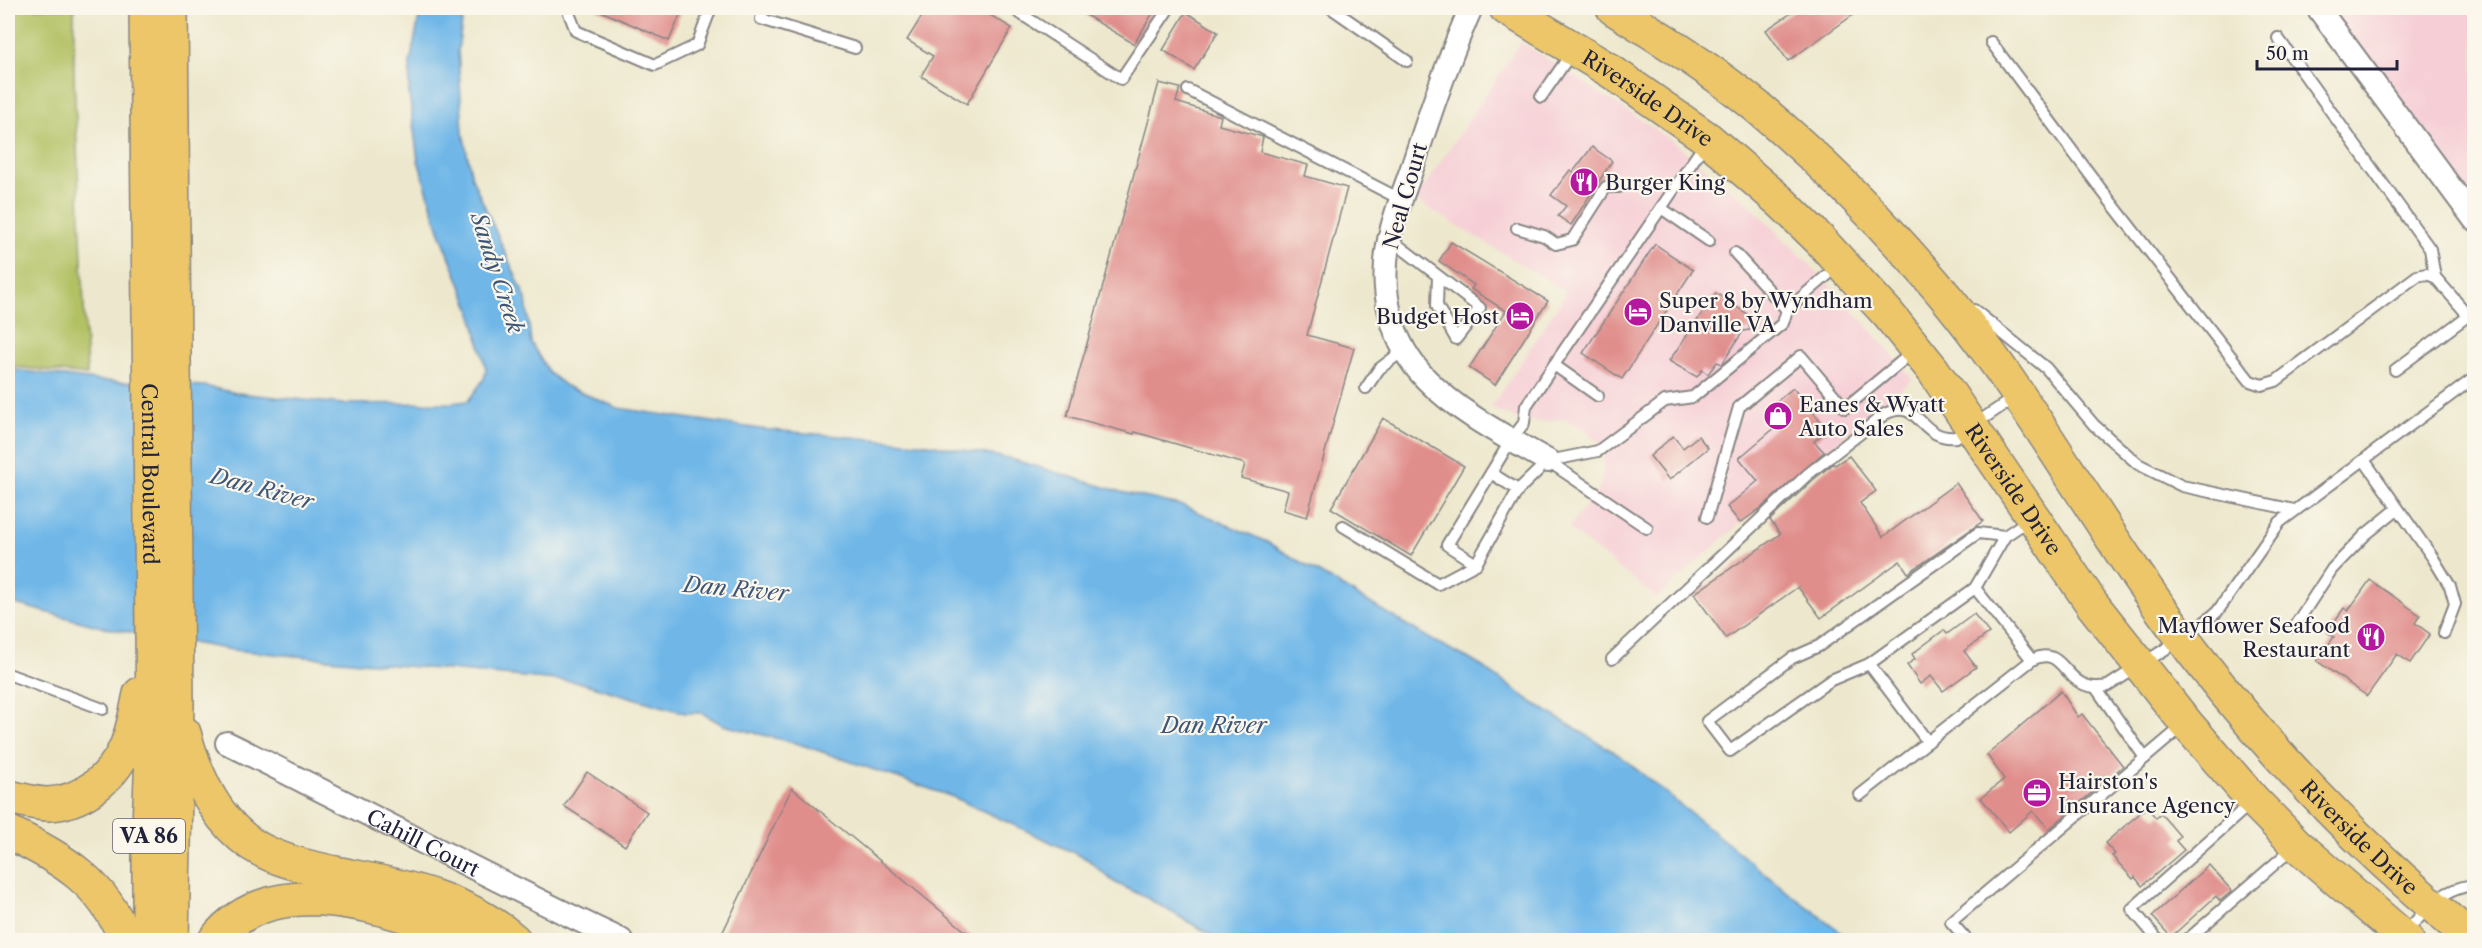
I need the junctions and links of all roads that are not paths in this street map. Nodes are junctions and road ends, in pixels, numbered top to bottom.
1 (146, 8) edge
2 (171, 8) edge
3 (567, 8) edge
4 (711, 8) edge
5 (764, 8) edge
6 (1012, 8) edge
7 (1169, 8) edge
8 (1331, 8) edge
9 (1471, 8) edge
10 (1506, 8) edge
11 (1613, 8) edge
12 (2319, 8) edge
13 (2278, 38) dead end
14 (1991, 42) dead end
15 (855, 48) dead end
16 (1574, 49) junction
17 (1407, 62) dead end
18 (1188, 90) dead end
19 (1541, 97) dead end
20 (1708, 140) junction
21 (1619, 187) dead end
22 (1402, 201) junction
23 (1661, 208) junction
24 (2475, 219) edge
25 (1517, 228) dead end
26 (1389, 238) junction
27 (1709, 241) dead end
28 (1735, 254) dead end
29 (1841, 263) junction
30 (1438, 276) junction
31 (2435, 277) junction
32 (1934, 283) junction
33 (1787, 310) junction
34 (2472, 319) edge
35 (161, 331) junction
36 (1916, 349) junction
37 (1404, 350) junction
38 (1554, 365) junction
39 (2395, 370) dead end
40 (2475, 378) edge
41 (1366, 388) dead end
42 (2017, 395) junction
43 (1598, 396) dead end
44 (1972, 427) junction
45 (1511, 440) junction
46 (2364, 460) junction
47 (1548, 461) junction
48 (1491, 473) junction
49 (1518, 490) junction
50 (2397, 509) junction
51 (2294, 510) junction
52 (1707, 517) dead end
53 (2033, 517) junction
54 (1343, 526) dead end
55 (1647, 528) dead end
56 (2005, 536) junction
57 (1476, 564) junction
58 (1975, 588) junction
59 (2294, 627) dead end
60 (2444, 633) dead end
61 (2183, 638) junction
62 (152, 643) junction
63 (1611, 659) dead end
64 (2032, 660) junction
65 (1869, 664) junction
66 (2139, 666) junction
67 (8, 674) edge
68 (2096, 688) junction
69 (177, 705) junction
70 (104, 710) dead end
71 (2186, 723) junction
72 (1928, 742) junction
73 (227, 743) dead end
74 (2145, 758) junction
75 (1860, 795) dead end
76 (8, 797) edge
77 (2254, 801) junction
78 (8, 832) edge
79 (2297, 845) junction
80 (2475, 885) edge
81 (2430, 904) junction
82 (2404, 939) edge
83 (2475, 939) edge
84 (126, 940) edge
85 (149, 940) edge
86 (172, 940) edge
87 (215, 940) edge
88 (467, 940) edge
89 (514, 940) edge
90 (621, 940) edge
91 (1967, 940) edge
92 (2158, 940) edge
93 (2187, 940) edge

1 - 35 main road, Central Boulevard
2 - 35 main road, Central Boulevard
3 - 4 lane
5 - 15 lane
6 - 7 lane
8 - 17 lane
9 - 22 street, Neal Court
10 - 16 main road, Riverside Drive
11 - 32 main road, Riverside Drive
12 - 24 street
13 - 31 lane
14 - 31 lane
16 - 19 lane
16 - 20 main road, Riverside Drive
18 - 22 lane
20 - 23 lane
20 - 29 main road, Riverside Drive
21 - 25 lane
22 - 26 street, Neal Court
23 - 27 lane
23 - 38 lane
26 - 30 lane
26 - 37 street, Neal Court
28 - 33 lane
29 - 33 lane
29 - 36 main road, Riverside Drive
30 - 30 lane
31 - 34 lane
32 - 42 main road, Riverside Drive
32 - 51 lane
33 - 47 lane
34 - 39 lane
35 - 62 main road, Central Boulevard
35 - 69 main road, Central Boulevard
36 - 44 main road, Riverside Drive
36 - 52 lane
37 - 41 lane
37 - 45 street, Neal Court
38 - 43 lane
38 - 45 lane
40 - 46 lane
42 - 44 lane
42 - 61 main road, Riverside Drive
44 - 53 main road, Riverside Drive
44 - 63 lane
45 - 47 street, Neal Court
45 - 48 lane
46 - 50 lane
46 - 51 lane
47 - 49 lane
47 - 55 lane
48 - 49 lane
48 - 57 lane
49 - 57 lane
50 - 59 lane
50 - 60 lane
51 - 61 lane
53 - 56 lane
53 - 66 main road, Riverside Drive
54 - 57 lane
56 - 58 lane
56 - 65 lane
58 - 64 lane
58 - 65 lane
61 - 66 lane
61 - 81 main road, Riverside Drive
62 - 76 main road
62 - 85 main road, Central Boulevard / VA 86
64 - 68 lane
64 - 72 lane
65 - 72 lane
66 - 68 lane
66 - 71 main road, Riverside Drive
67 - 70 lane
68 - 74 lane
69 - 86 main road, Central Boulevard
69 - 89 main road
71 - 74 lane
71 - 77 main road, Riverside Drive
72 - 75 lane
73 - 90 street, Cahill Court
74 - 91 lane
77 - 79 main road, Riverside Drive
77 - 92 lane
78 - 84 main road
79 - 82 main road, Riverside Drive
79 - 93 lane
80 - 81 lane
81 - 82 lane
81 - 83 main road, Riverside Drive
87 - 88 main road

